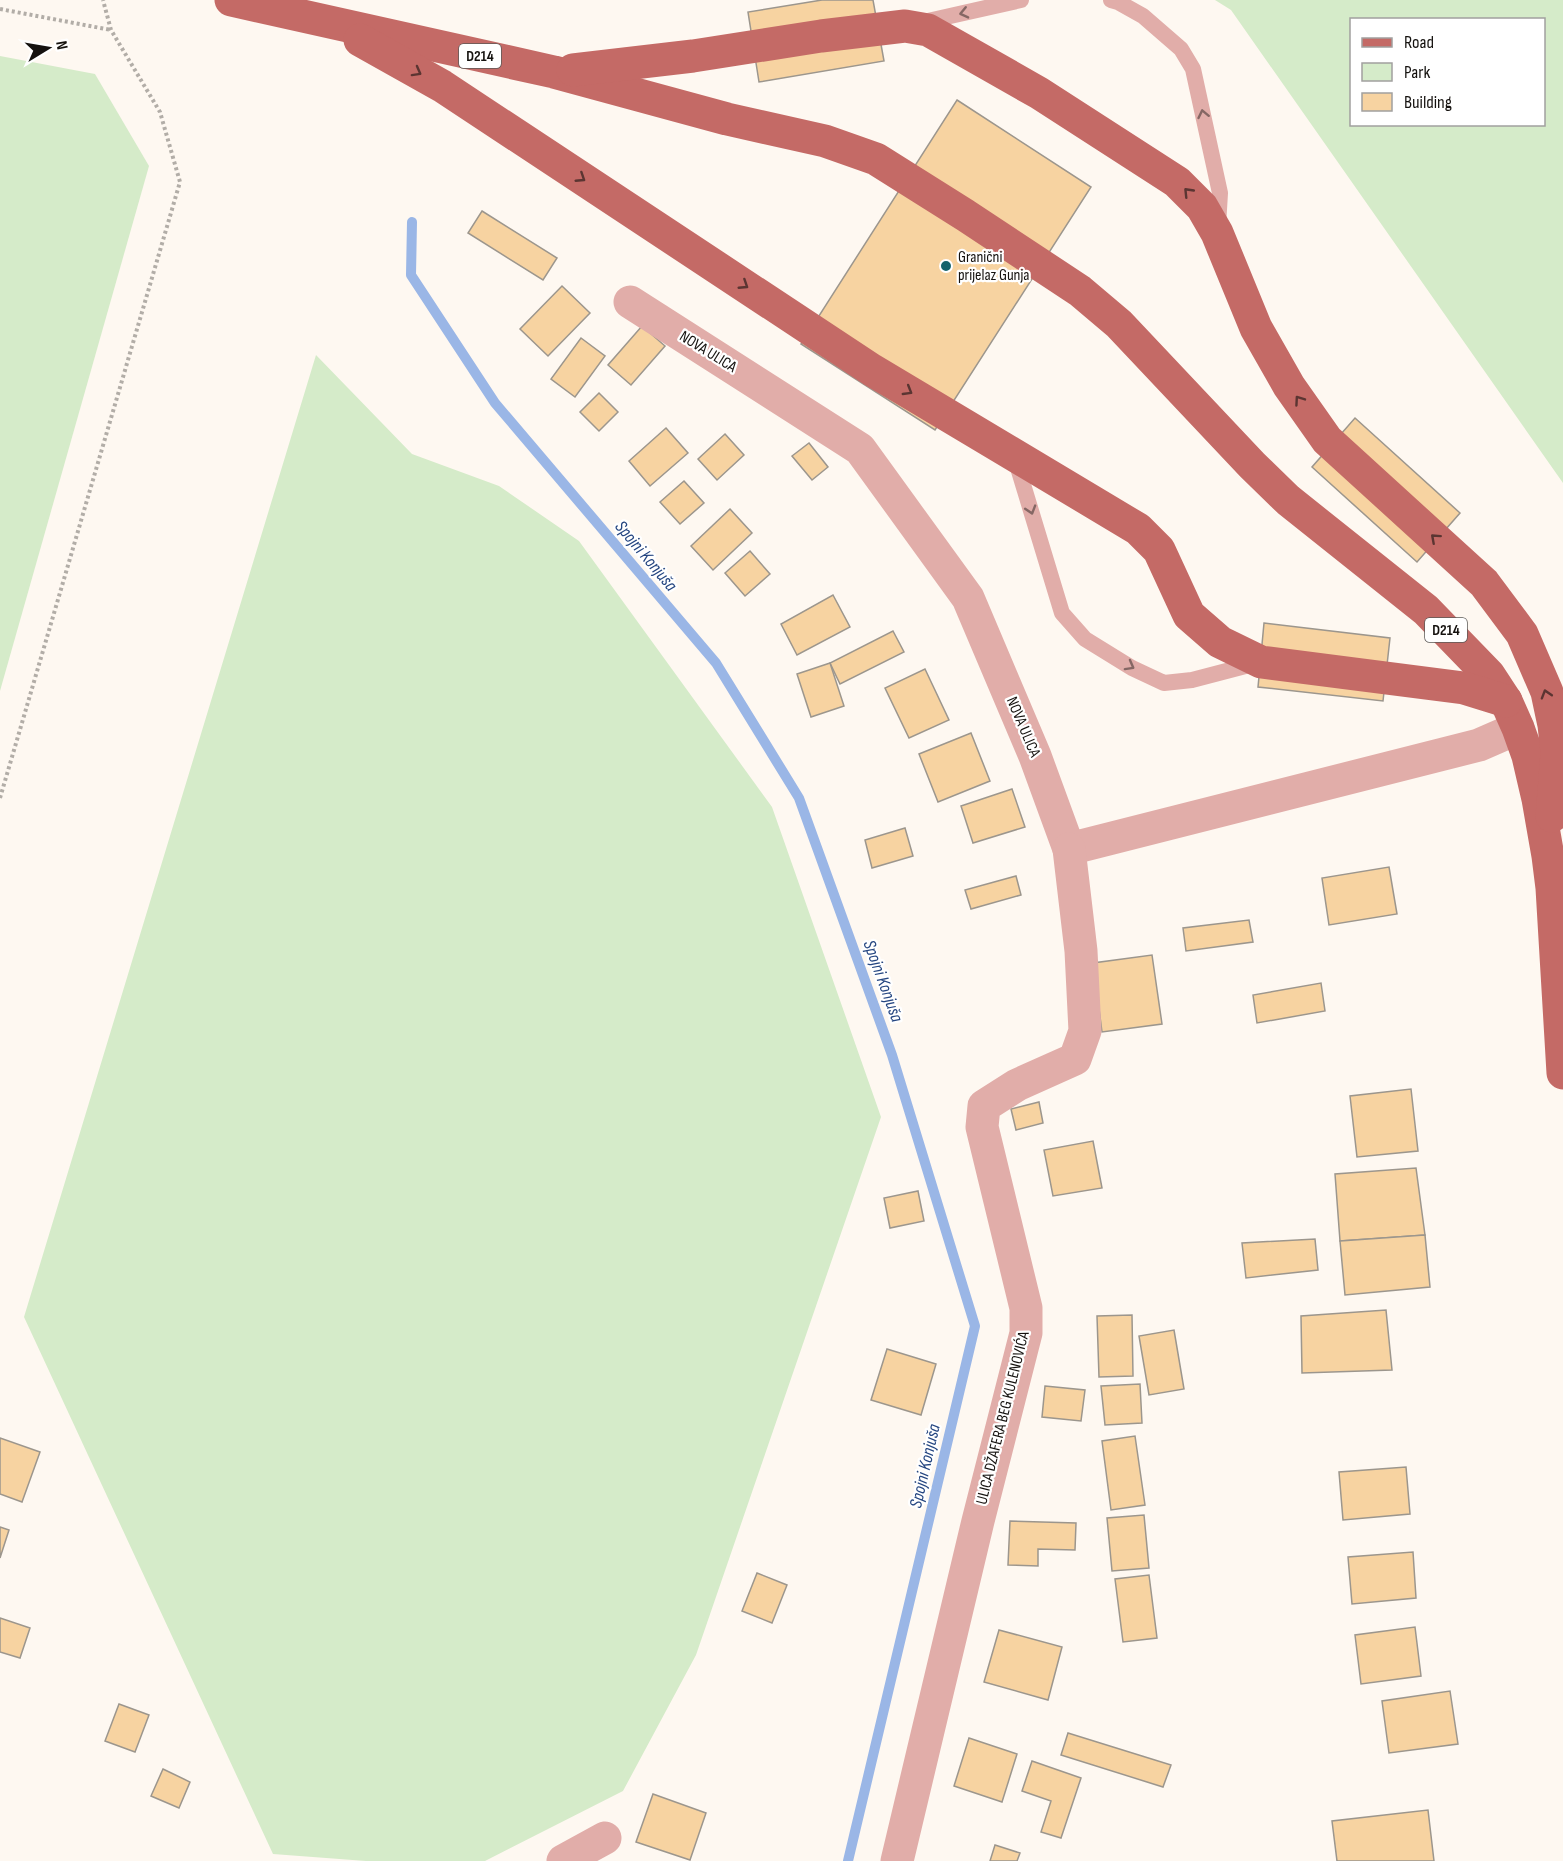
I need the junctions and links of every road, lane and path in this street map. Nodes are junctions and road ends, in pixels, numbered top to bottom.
1 (103, 0) edge
2 (231, 0) edge
3 (1021, 0) edge
4 (1111, 0) edge
5 (0, 9) edge
6 (330, 22) junction
7 (905, 26) junction
8 (111, 30) junction
9 (554, 72) junction
10 (1218, 233) junction
11 (630, 302) dead end
12 (1014, 454) junction
13 (1261, 662) junction
14 (1512, 714) junction
15 (0, 798) edge
16 (1069, 849) junction
17 (1548, 856) junction
18 (1563, 1073) edge
19 (605, 1838) dead end
20 (563, 1861) edge
21 (897, 1861) edge

1 - 8 path
2 - 6 main road, D214
3 -> 7 lane
10 -> 4 lane
5 - 8 path
6 - 9 main road, D214
6 -> 12 main road
7 - 9 main road
10 -> 7 main road
8 - 15 path
9 - 14 main road, D214
17 -> 10 main road
11 - 16 street, NOVA ULICA
12 - 13 main road
12 -> 13 lane
13 - 14 main road
14 - 16 street
14 - 17 main road, D214
16 - 21 street, ULICA DŽAFERA BEG KULENOVIĆA
17 - 18 main road, D214
19 - 20 street

